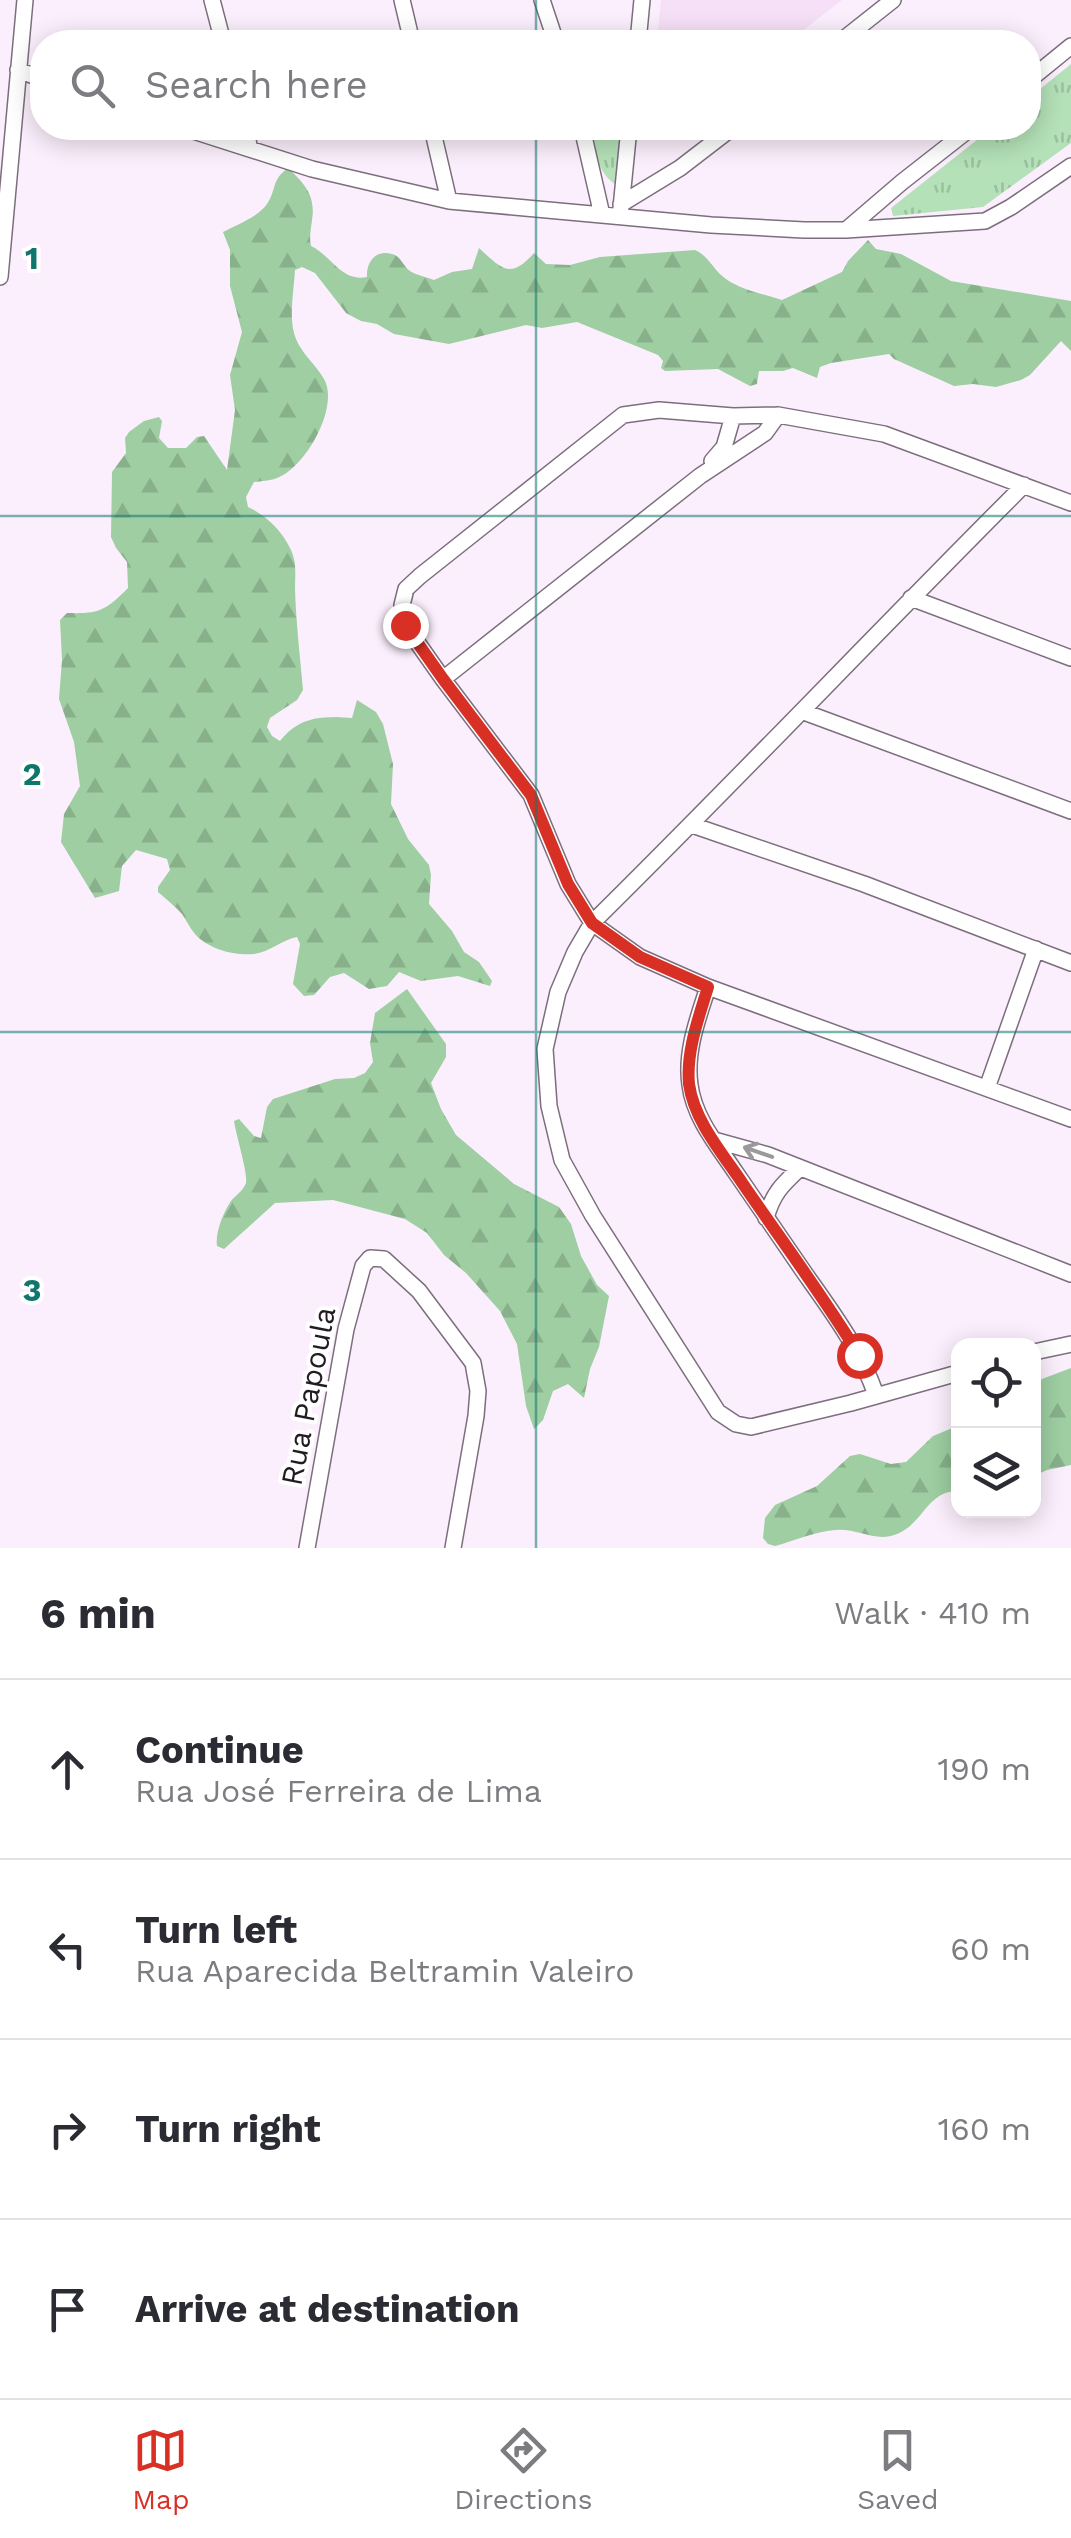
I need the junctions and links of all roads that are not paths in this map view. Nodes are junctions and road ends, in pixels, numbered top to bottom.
1 (25, 0) edge
2 (212, 0) edge
3 (402, 0) edge
4 (542, 0) edge
5 (642, 0) edge
6 (894, 0) edge
7 (221, 30) edge
8 (409, 30) edge
9 (552, 30) edge
10 (639, 30) edge
11 (855, 30) edge
12 (1071, 46) edge
13 (18, 70) junction
14 (1041, 70) edge
15 (30, 74) edge
16 (224, 140) edge
17 (248, 140) edge
18 (435, 140) edge
19 (585, 140) edge
20 (628, 140) edge
21 (716, 140) edge
22 (956, 140) edge
23 (250, 148) junction
24 (1071, 166) edge
25 (449, 202) junction
26 (620, 211) junction
27 (602, 215) junction
28 (846, 230) junction
29 (0, 277) edge
30 (778, 415) junction
31 (733, 416) junction
32 (700, 476) junction
33 (1024, 485) junction
34 (1071, 502) edge
35 (911, 598) junction
36 (1071, 658) edge
37 (443, 679) junction
38 (804, 712) junction
39 (1071, 811) edge
40 (692, 825) junction
41 (592, 923) junction
42 (1036, 950) junction
43 (1071, 962) edge
44 (708, 987) junction
45 (987, 1088) junction
46 (1071, 1119) edge
47 (714, 1140) junction
48 (800, 1168) junction
49 (766, 1218) junction
50 (1071, 1274) edge
51 (1071, 1344) edge
52 (1041, 1350) edge
53 (951, 1374) edge
54 (876, 1395) junction
55 (308, 1548) edge
56 (454, 1548) edge

1 - 13 street
2 - 7 street
3 - 8 street
4 - 9 street
5 - 10 street
6 - 11 street
12 - 14 street
13 - 15 street
13 - 29 street
16 - 23 street
17 - 23 street
18 - 25 street
19 - 27 street
20 - 26 street
21 - 26 street
22 - 28 street
23 - 25 street
24 - 28 street
25 - 27 street
26 - 27 street
26 - 28 street
30 - 31 street
30 - 32 street
30 - 33 street
31 - 32 street
31 - 37 street
32 - 37 street
33 - 34 street
33 - 35 street
35 - 36 street
35 - 38 street
37 - 41 street
38 - 39 street
38 - 40 street
40 - 41 street
40 - 42 street
41 - 44 street
41 - 54 street
42 - 43 street
42 - 45 street
44 - 45 street
44 - 47 street
45 - 46 street
48 -> 47 street
47 - 49 street
48 - 49 street
48 - 50 street
49 - 54 street
51 - 52 street
53 - 54 street
55 - 56 street, Rua Papoula

